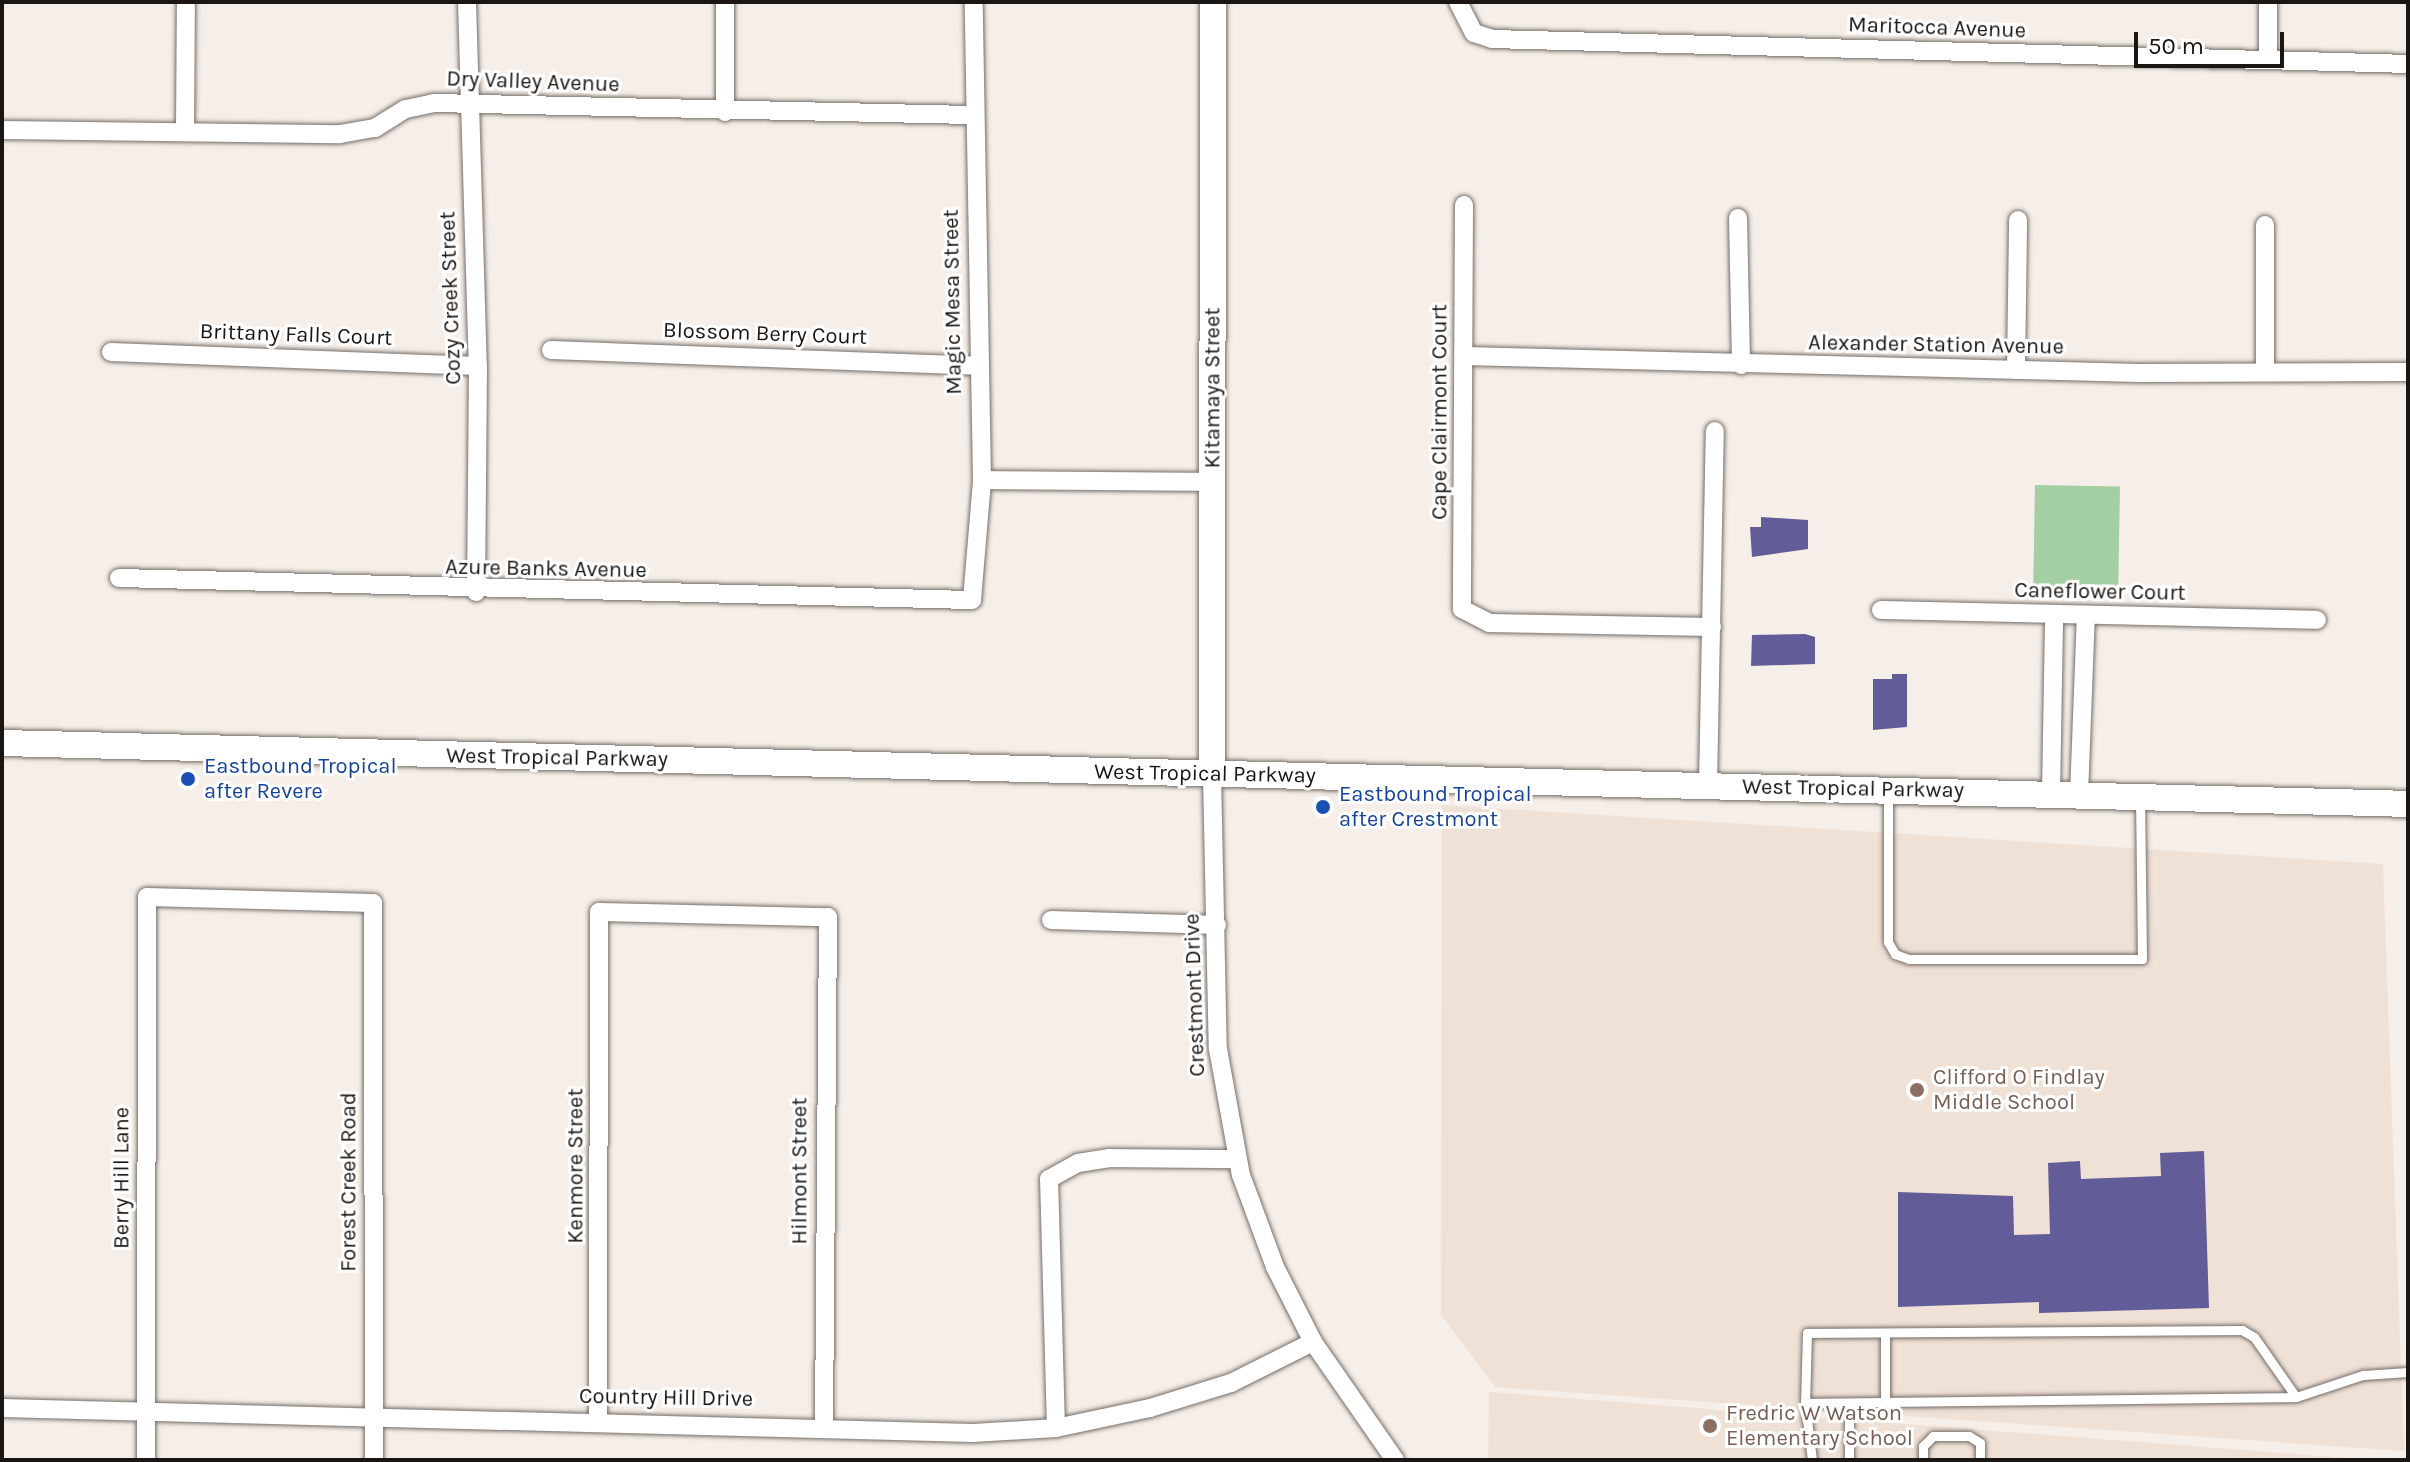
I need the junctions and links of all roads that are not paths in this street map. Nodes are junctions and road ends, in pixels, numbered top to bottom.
1 (186, 2) edge
2 (467, 2) edge
3 (725, 2) edge
4 (974, 2) edge
5 (1213, 2) edge
6 (1458, 2) edge
7 (2268, 2) edge
8 (2268, 59) junction
9 (2408, 64) edge
10 (468, 105) junction
11 (725, 112) junction
12 (972, 115) junction
13 (2, 130) edge
14 (185, 132) junction
15 (1464, 205) dead end
16 (1738, 218) dead end
17 (2018, 220) dead end
18 (2265, 225) dead end
19 (551, 350) dead end
20 (111, 352) dead end
21 (1464, 356) junction
22 (1741, 365) junction
23 (478, 366) junction
24 (978, 366) junction
25 (2016, 370) junction
26 (2265, 370) junction
27 (2408, 372) edge
28 (1715, 431) dead end
29 (982, 480) junction
30 (1213, 482) junction
31 (119, 578) dead end
32 (476, 592) junction
33 (972, 600) joint
34 (1881, 610) dead end
35 (2054, 615) junction
36 (2086, 616) junction
37 (2317, 620) dead end
38 (1712, 627) junction
39 (2, 743) edge
40 (1212, 774) junction
41 (1708, 785) junction
42 (1888, 790) junction
43 (2051, 794) junction
44 (2079, 795) junction
45 (2140, 797) junction
46 (2408, 804) edge
47 (373, 903) joint
48 (828, 917) joint
49 (1051, 920) dead end
50 (1217, 925) junction
51 (1237, 1159) junction
52 (1885, 1333) junction
53 (1313, 1342) junction
54 (2408, 1372) edge
55 (2296, 1397) junction
56 (1805, 1403) junction
57 (1849, 1403) junction
58 (1885, 1403) junction
59 (2, 1408) edge
60 (145, 1413) junction
61 (374, 1418) junction
62 (598, 1420) junction
63 (824, 1426) junction
64 (1056, 1428) junction
65 (146, 1460) edge
66 (374, 1460) edge
67 (1395, 1460) edge
68 (1812, 1460) edge
69 (1849, 1460) edge
70 (1923, 1460) edge
71 (1980, 1460) edge

1 - 14 street
2 - 10 street, Cozy Creek Street
3 - 11 street
4 - 12 street, Magic Mesa Street
5 - 30 main road, Kitamaya Street
6 - 8 street, Maritocca Avenue
7 - 8 street
8 - 9 street, Maritocca Avenue
10 - 11 street, Dry Valley Avenue
10 - 14 street, Dry Valley Avenue
10 - 23 street, Cozy Creek Street
11 - 12 street, Dry Valley Avenue
12 - 24 street, Magic Mesa Street
13 - 14 street, Dry Valley Avenue
15 - 21 street, Cape Clairmont Court
16 - 22 street
17 - 25 street
18 - 26 street
19 - 24 street, Blossom Berry Court
20 - 23 street, Brittany Falls Court
21 - 22 street, Alexander Station Avenue
21 - 38 street, Cape Clairmont Court
22 - 25 street, Alexander Station Avenue
23 - 32 street, Cozy Creek Street
24 - 29 street, Magic Mesa Street
25 - 26 street, Alexander Station Avenue
26 - 27 street, Alexander Station Avenue
28 - 38 street
29 - 30 street
29 - 33 street, Magic Mesa Street
30 - 40 main road, Kitamaya Street
31 - 32 street, Azure Banks Avenue
32 - 33 street, Azure Banks Avenue
34 - 35 street, Caneflower Court
35 - 36 street, Caneflower Court
35 - 43 street
36 - 37 street, Caneflower Court
36 - 44 street
38 - 41 street
39 - 40 main road, West Tropical Parkway
40 - 41 main road, West Tropical Parkway
40 - 50 street, Crestmont Drive
41 - 42 main road, West Tropical Parkway
42 - 43 main road, West Tropical Parkway
42 - 45 lane
43 - 44 main road, West Tropical Parkway
44 - 45 main road, West Tropical Parkway
45 - 46 main road, West Tropical Parkway
47 - 60 street, Berry Hill Lane
47 - 61 street, Forest Creek Road
48 - 62 street, Kenmore Street
48 - 63 street, Hilmont Street
49 - 50 street
50 - 51 street, Crestmont Drive
51 - 53 street, Crestmont Drive
51 - 64 street
52 - 55 lane
52 - 56 lane
52 - 58 lane
53 - 64 street, Country Hill Drive
53 - 67 street, Crestmont Drive
54 - 55 lane
55 - 58 lane
56 - 57 lane
56 - 68 lane
57 - 58 lane
57 - 69 lane
59 - 60 street, Country Hill Drive
60 - 61 street, Country Hill Drive
60 - 65 street, Berry Hill Lane
61 - 62 street, Country Hill Drive
61 - 66 street, Forest Creek Road
62 - 63 street, Country Hill Drive
63 - 64 street, Country Hill Drive
70 - 71 lane

